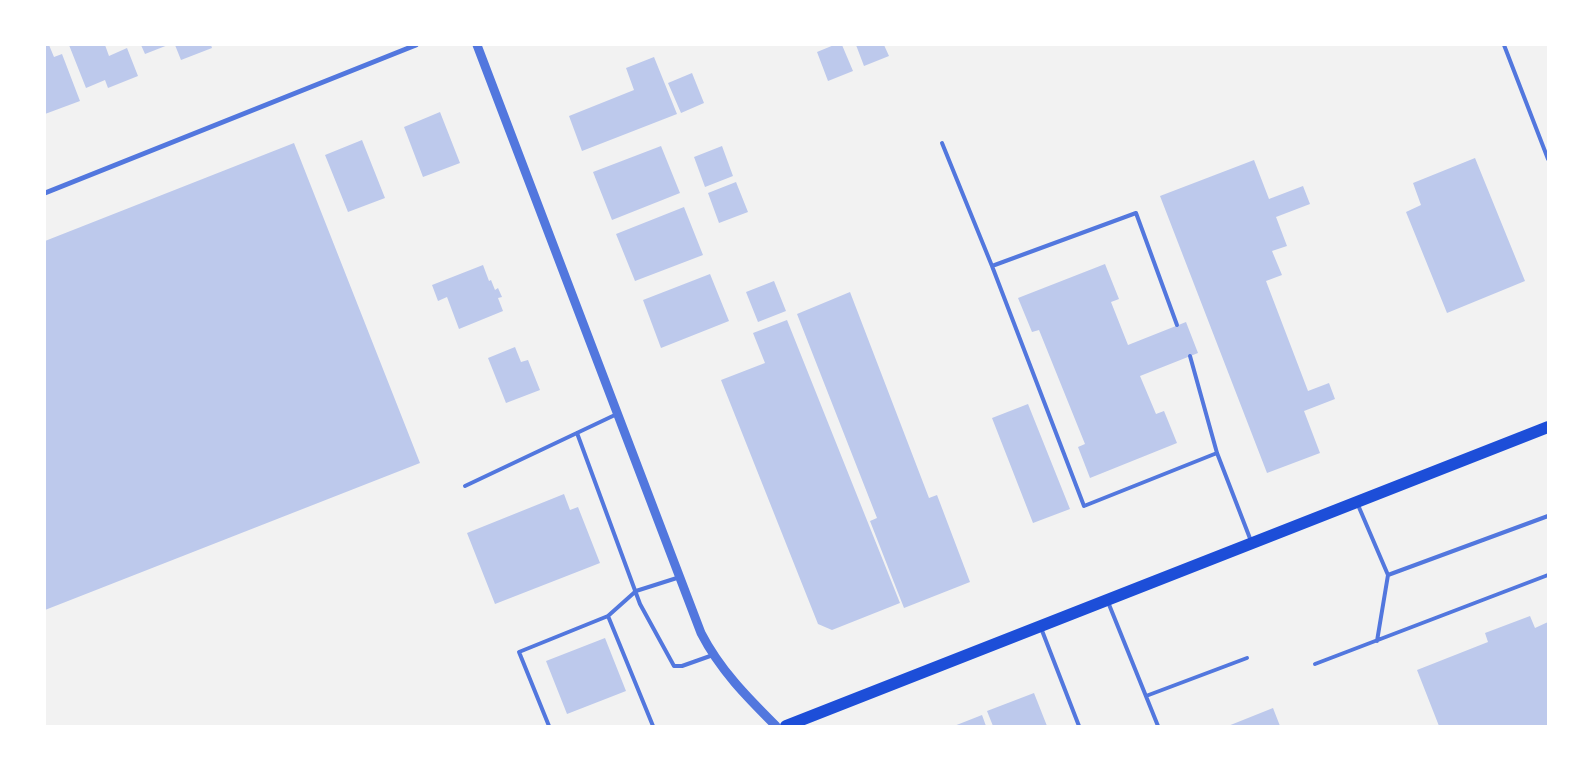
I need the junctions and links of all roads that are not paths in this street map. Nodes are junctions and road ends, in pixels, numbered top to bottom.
1 (416, 45) edge
2 (477, 45) edge
3 (1504, 45) edge
4 (942, 143) dead end
5 (1548, 159) edge
6 (45, 193) edge
7 (992, 266) junction
8 (1177, 325) dead end
9 (1190, 356) dead end
10 (619, 414) junction
11 (1548, 427) edge
12 (577, 433) junction
13 (1216, 453) junction
14 (465, 486) dead end
15 (1356, 502) junction
16 (1548, 516) edge
17 (1252, 544) junction
18 (1388, 575) junction
19 (1548, 575) edge
20 (680, 577) junction
21 (636, 591) junction
22 (1107, 600) junction
23 (608, 616) junction
24 (1040, 626) junction
25 (1377, 640) junction
26 (712, 655) junction
27 (1247, 658) dead end
28 (1315, 664) dead end
29 (1146, 696) junction
30 (549, 726) edge
31 (653, 726) edge
32 (776, 726) edge
33 (786, 726) edge
34 (1078, 726) edge
35 (1158, 726) edge

1 - 6 street
2 - 10 street
3 - 5 lane
4 - 7 lane
7 - 8 lane
7 - 13 lane
9 - 13 lane
10 - 12 lane
10 - 20 street
11 - 15 main road
12 - 14 lane
12 - 21 lane
13 - 17 lane
15 - 17 main road
15 - 18 lane
16 - 18 lane
17 - 22 main road
18 - 25 lane
19 - 25 lane
20 - 21 lane
20 - 26 street
21 - 23 lane
21 - 26 lane
22 - 24 main road
22 - 29 lane
23 - 30 lane
23 - 31 lane
24 - 33 main road
24 - 34 lane
25 - 28 lane
26 - 32 street
27 - 29 lane
29 - 35 lane

